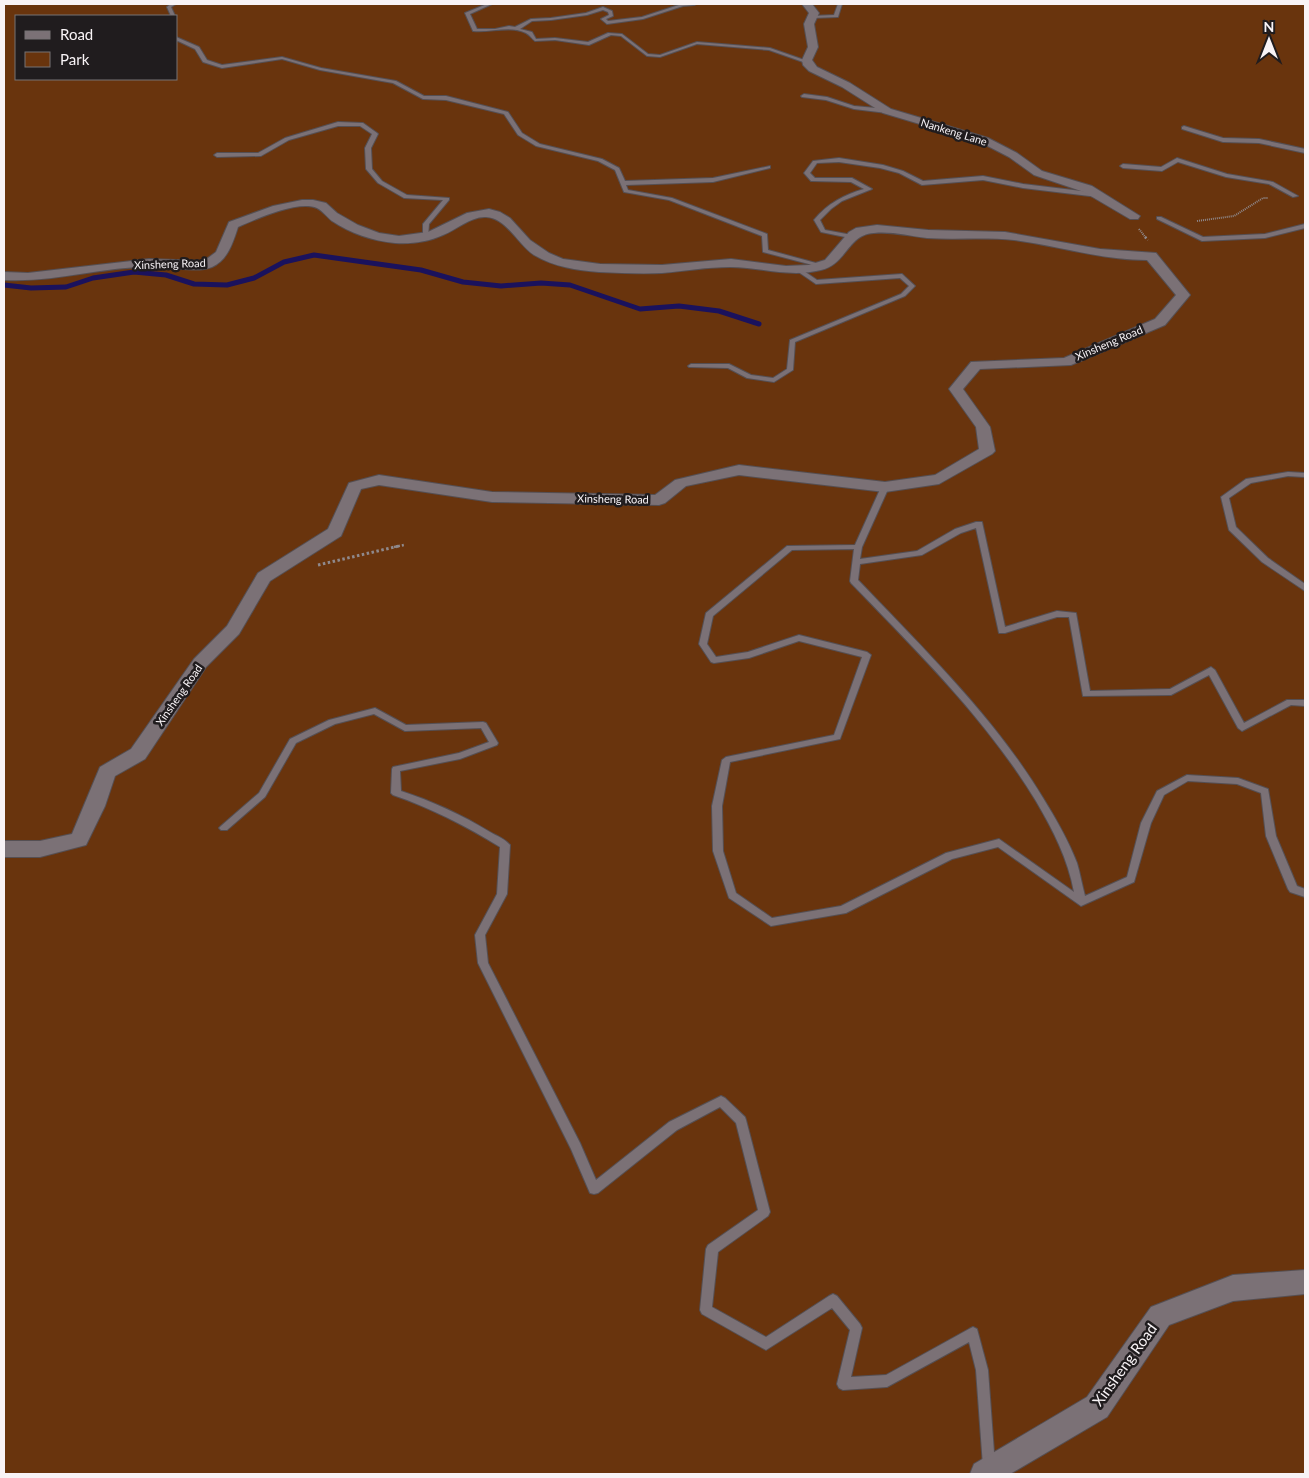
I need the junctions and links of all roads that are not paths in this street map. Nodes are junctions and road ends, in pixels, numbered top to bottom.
1 (174, 4) edge
2 (490, 4) edge
3 (694, 4) edge
4 (807, 4) edge
5 (840, 4) edge
6 (172, 15) edge
7 (812, 16) junction
8 (516, 29) junction
9 (178, 39) edge
10 (808, 62) junction
11 (804, 96) dead end
12 (886, 111) junction
13 (1184, 128) dead end
14 (1305, 151) edge
15 (216, 155) dead end
16 (1123, 166) dead end
17 (768, 167) dead end
18 (623, 183) junction
19 (1098, 195) junction
20 (1295, 196) road end
21 (1134, 216) road end
22 (1159, 218) road end
23 (1305, 226) edge
24 (426, 236) junction
25 (850, 236) junction
26 (825, 266) junction
27 (799, 270) junction
28 (4, 276) edge
29 (691, 366) dead end
30 (1305, 475) edge
31 (885, 487) junction
32 (858, 547) junction
33 (856, 562) junction
34 (1305, 588) edge
35 (1305, 703) edge
36 (224, 828) dead end
37 (4, 849) edge
38 (1305, 894) edge
39 (1081, 902) junction
40 (1305, 1282) edge
41 (987, 1473) edge

1 - 6 lane
2 - 8 lane
3 - 8 lane
4 - 7 street
5 - 7 lane
7 - 10 street
8 - 10 lane
9 - 18 lane
10 - 12 street, Nankeng Lane
11 - 12 lane
12 - 19 street, Nankeng Lane
13 - 14 lane
15 - 24 lane
16 - 20 lane
17 - 18 lane
18 - 26 lane
19 - 21 street, Nankeng Lane
19 - 25 lane
22 - 23 lane
24 - 27 street, Xinsheng Road
24 - 28 street, Xinsheng Road
25 - 26 street
25 - 31 street, Xinsheng Road
26 - 27 street, Xinsheng Road
27 - 29 lane
30 - 34 lane
31 - 32 lane
31 - 37 street, Xinsheng Road
32 - 33 lane
32 - 39 lane
33 - 35 lane
33 - 39 lane
36 - 41 lane
38 - 39 lane
40 - 41 street, Xinsheng Road

